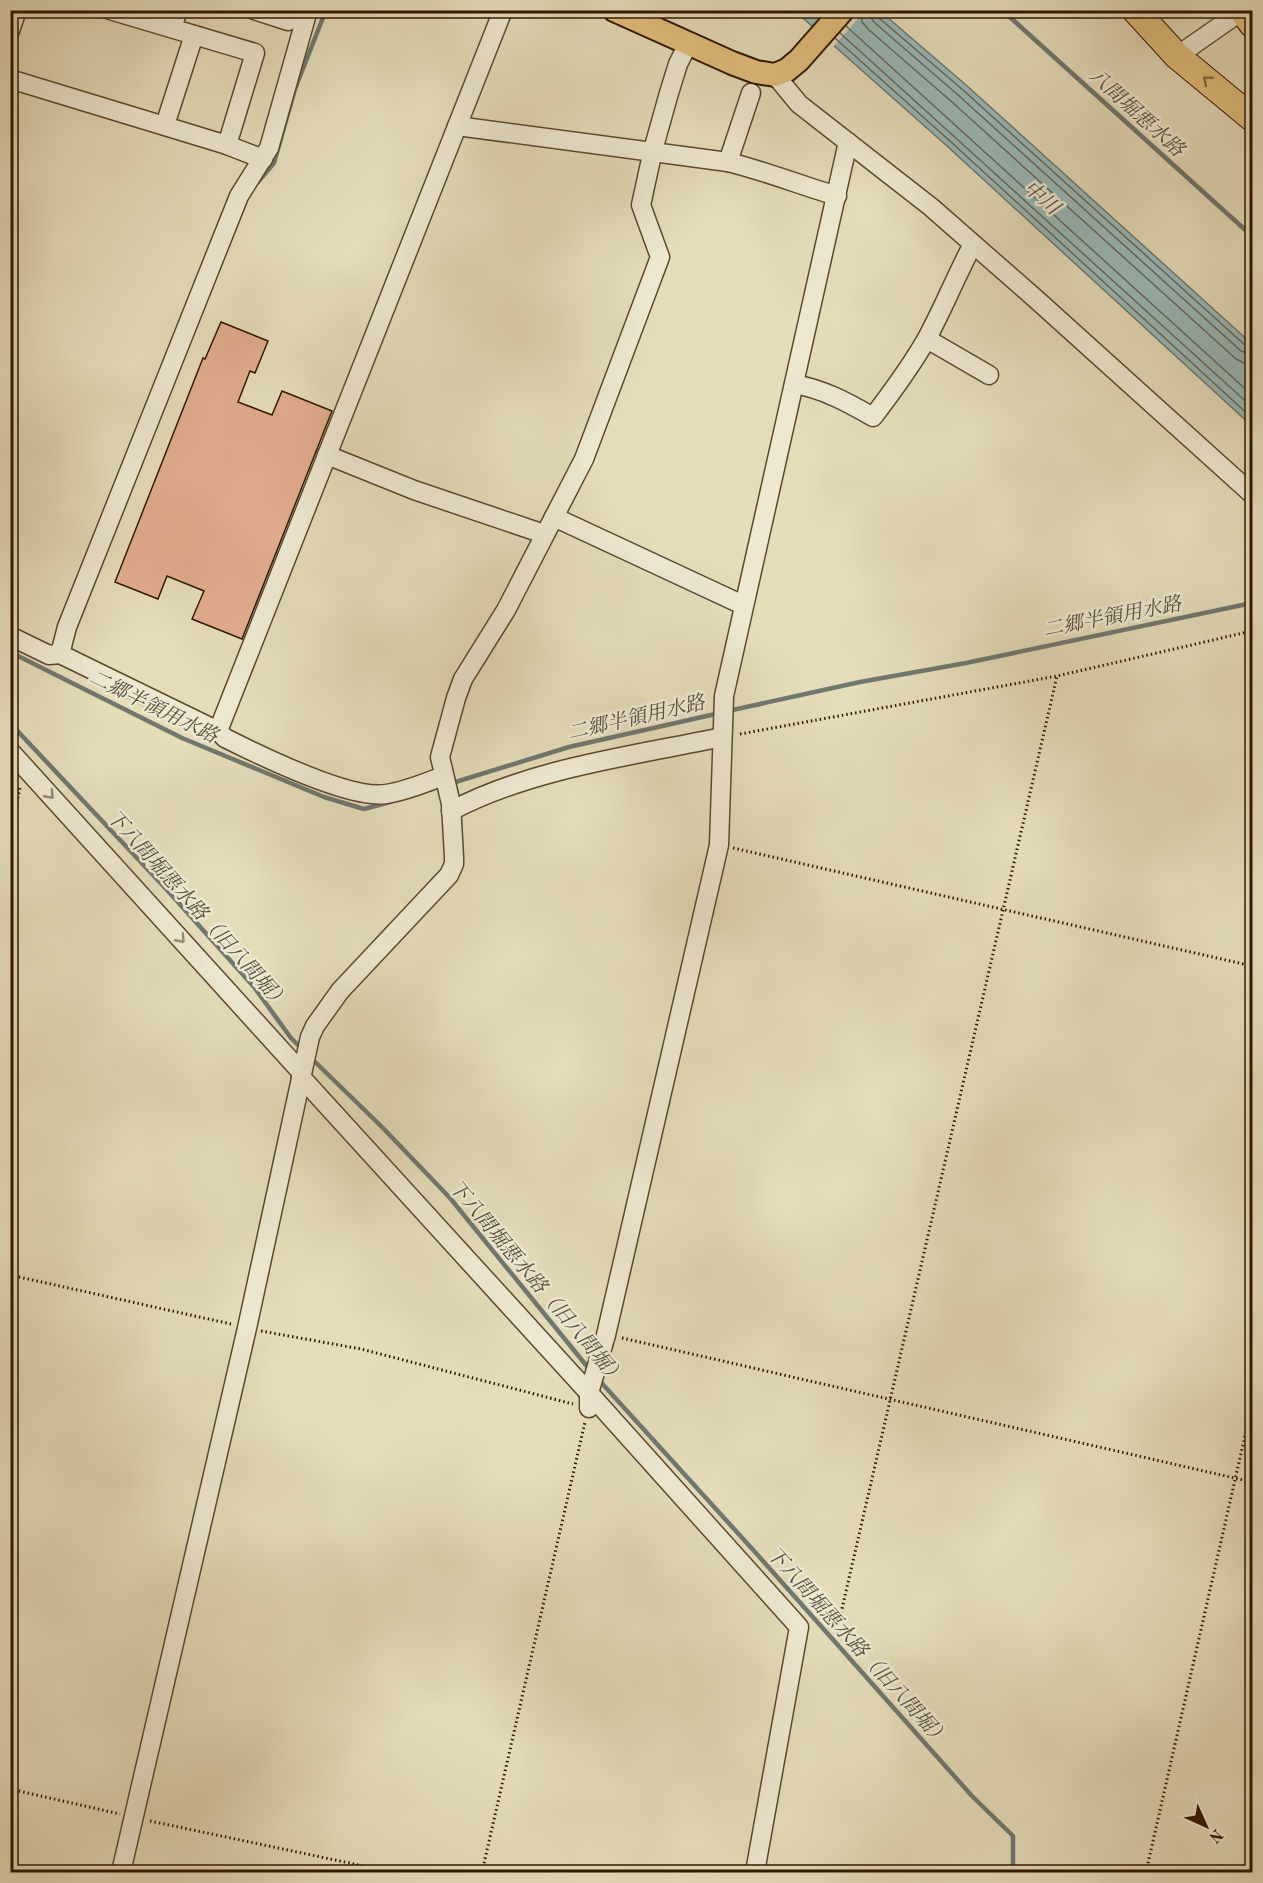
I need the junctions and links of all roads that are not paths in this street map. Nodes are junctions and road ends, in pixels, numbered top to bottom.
1 (110, 10) edge
2 (178, 10) edge
3 (254, 10) edge
4 (308, 10) edge
5 (503, 10) edge
6 (614, 10) edge
7 (843, 10) edge
8 (1135, 10) edge
9 (1243, 11) edge
10 (288, 21) dead end
11 (1252, 24) edge
12 (172, 28) junction
13 (194, 35) junction
14 (688, 44) junction
15 (1177, 56) junction
16 (775, 75) junction
17 (10, 80) edge
18 (751, 93) dead end
19 (1252, 118) edge
20 (165, 125) junction
21 (457, 126) junction
22 (848, 142) junction
23 (226, 145) junction
24 (652, 150) junction
25 (263, 159) junction
26 (728, 162) junction
27 (837, 196) junction
28 (973, 244) junction
29 (927, 339) junction
30 (989, 375) dead end
31 (794, 384) junction
32 (327, 454) junction
33 (1252, 494) edge
34 (554, 517) junction
35 (544, 534) junction
36 (743, 606) junction
37 (10, 636) edge
38 (60, 654) junction
39 (218, 731) junction
40 (722, 737) junction
41 (10, 752) edge
42 (443, 776) junction
43 (451, 807) junction
44 (302, 1072) junction
45 (589, 1400) junction
46 (121, 1872) edge
47 (755, 1872) edge

1 - 12 street
2 - 12 street
3 - 10 street
4 - 25 street
5 - 21 street
6 - 14 main road
7 - 16 main road
8 - 15 highway
9 - 11 highway
9 - 15 street
12 - 13 street
13 - 20 street
13 - 23 street
14 - 16 main road
14 - 24 street
19 -> 15 highway
16 - 22 street
17 - 20 street
18 - 26 street
20 - 23 street
21 - 24 street
21 - 32 street
22 - 27 street
22 - 28 street
23 - 25 street
24 - 26 street
24 - 34 street
25 - 38 street
26 - 27 street
27 - 31 street
28 - 29 street
28 - 33 street
29 - 30 street
29 - 31 street
31 - 36 street
32 - 35 street
32 - 39 street
34 - 35 street
34 - 36 street
35 - 42 street
36 - 40 street
37 - 38 street
38 - 39 street
39 - 42 street
40 - 43 street
40 - 45 street
41 -> 44 street
42 - 43 street
43 - 44 street
44 - 45 street
44 - 46 street
45 - 47 street

